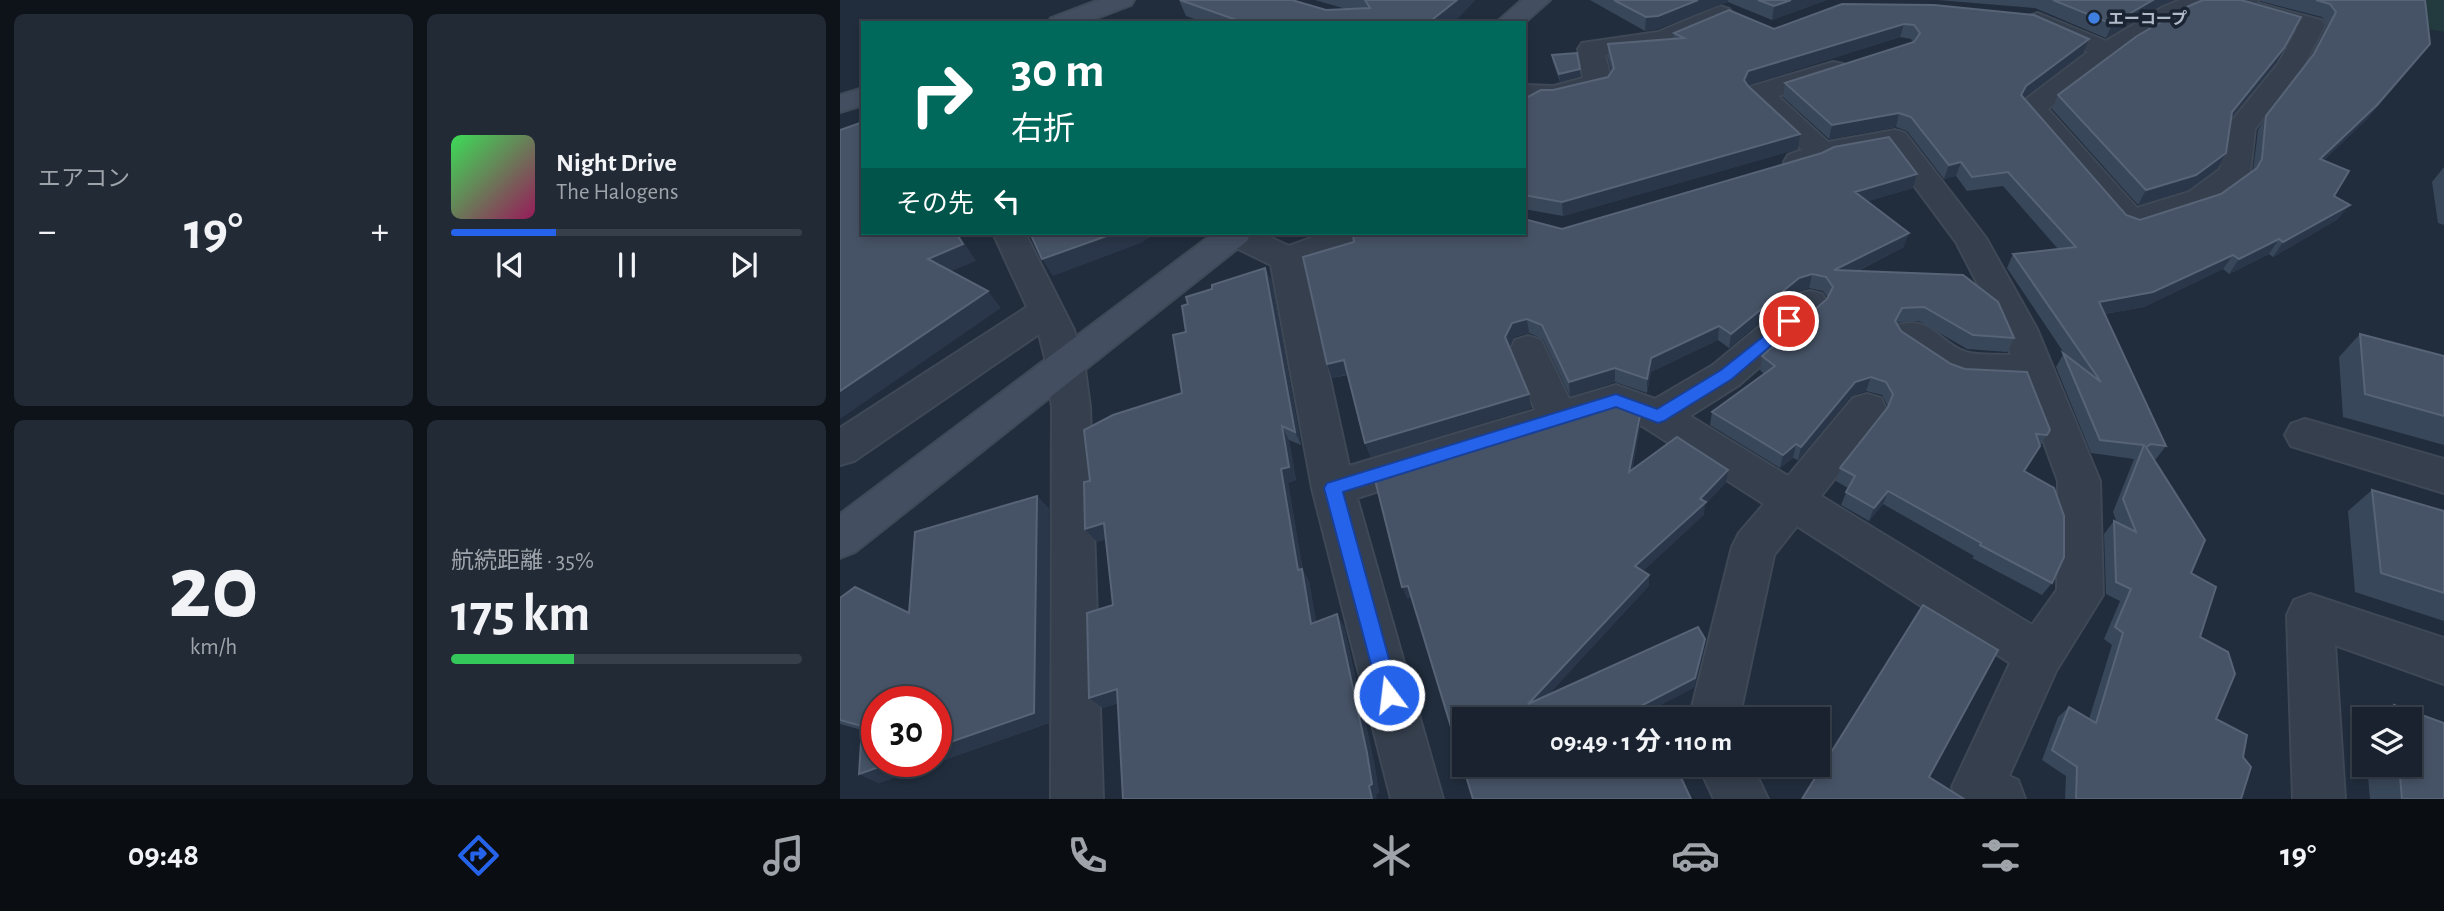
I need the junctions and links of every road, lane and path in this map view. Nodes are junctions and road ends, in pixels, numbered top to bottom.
1 (1122, 0) edge
2 (1538, 0) edge
3 (2202, 0) edge
4 (2211, 0) edge
5 (2245, 4) edge
6 (2009, 16) edge
7 (1065, 21) edge
8 (1511, 21) edge
9 (1750, 22) edge
10 (2107, 51) junction
11 (1863, 60) edge
12 (1526, 93) edge
13 (861, 97) edge
14 (840, 104) edge
15 (1570, 110) edge
16 (1526, 112) edge
17 (1822, 152) junction
18 (1769, 170) edge
19 (1010, 235) edge
20 (1231, 235) edge
21 (1238, 235) edge
22 (1352, 235) edge
23 (1287, 259) junction
24 (1811, 303) dead end
25 (1047, 311) junction
26 (1911, 334) edge
27 (1528, 350) dead end
28 (1065, 362) junction
29 (2035, 370) junction
30 (1867, 409) dead end
31 (1658, 416) junction
32 (1558, 418) junction
33 (2305, 435) dead end
34 (840, 449) edge
35 (2444, 476) edge
36 (1333, 488) junction
37 (1792, 500) junction
38 (840, 539) edge
39 (2039, 655) junction
40 (2444, 661) edge
41 (1717, 707) edge
42 (1730, 777) edge
43 (1077, 799) edge
44 (1417, 799) edge
45 (1742, 799) edge
46 (1999, 799) edge
47 (2319, 799) edge

1 - 7 street
2 - 8 street
3 - 10 street
4 - 5 street
5 - 10 street
6 - 10 street
9 - 12 street
11 - 17 street
13 - 14 street
15 - 16 street
17 - 18 street
17 - 29 street
19 - 25 street
20 - 28 street
21 - 23 street
22 - 23 street
23 - 36 street
24 - 31 street
25 - 28 street
25 - 34 street
26 - 29 street
27 - 32 street
28 - 38 street
28 - 43 street
29 - 39 street
30 - 37 street
31 - 32 street
31 - 37 street
32 - 36 street
33 - 35 street
36 - 44 street
37 - 39 street
37 - 41 street
39 - 46 street
40 - 47 street
42 - 45 street

